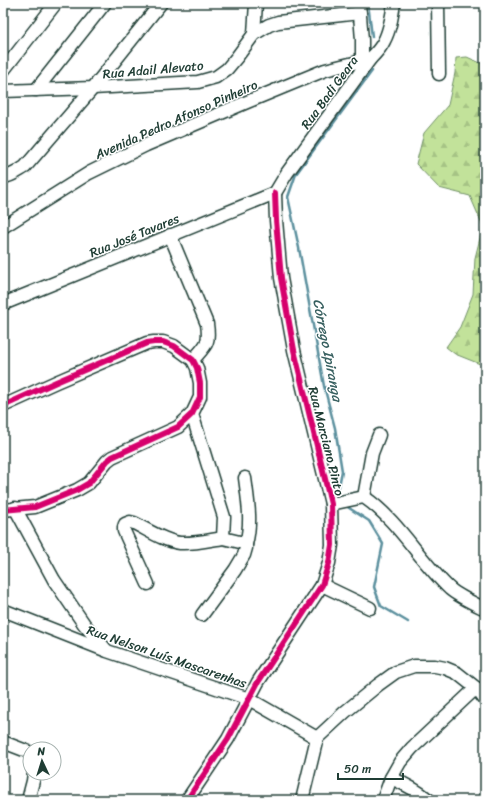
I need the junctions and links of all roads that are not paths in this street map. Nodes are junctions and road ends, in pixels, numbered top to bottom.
1 (56, 3) edge
2 (105, 3) edge
3 (161, 3) edge
4 (256, 3) edge
5 (394, 3) edge
6 (438, 3) edge
7 (360, 8) edge
8 (254, 34) junction
9 (366, 60) junction
10 (3, 71) edge
11 (439, 74) dead end
12 (93, 88) junction
13 (36, 90) junction
14 (3, 91) edge
15 (3, 177) edge
16 (275, 193) junction
17 (3, 227) edge
18 (170, 235) junction
19 (3, 304) edge
20 (194, 360) junction
21 (3, 406) edge
22 (192, 414) junction
23 (379, 434) dead end
24 (245, 478) dead end
25 (364, 496) junction
26 (333, 503) junction
27 (9, 509) edge
28 (224, 538) junction
29 (246, 544) junction
30 (148, 584) dead end
31 (322, 585) junction
32 (370, 608) dead end
33 (485, 609) edge
34 (3, 610) edge
35 (202, 615) dead end
36 (106, 651) junction
37 (476, 688) junction
38 (249, 699) junction
39 (485, 700) edge
40 (317, 738) junction
41 (3, 742) edge
42 (22, 749) edge
43 (391, 778) junction
44 (33, 781) edge
45 (28, 800) edge
46 (187, 800) edge
47 (302, 800) edge
48 (384, 800) edge
49 (429, 800) edge

1 - 10 street
2 - 13 street
3 - 12 street
4 - 8 street
5 - 9 street, Rua Badi Geara
6 - 11 street
7 - 8 street
7 - 9 street
8 - 12 street, Rua Adail Alevato
9 - 16 street, Rua Badi Geara
9 - 17 street, Avenida Pedro Afonso Pinheiro
12 - 13 street, Rua Adail Alevato
12 - 15 street
13 - 14 street, Rua Adail Alevato
16 - 18 street, Rua José Tavares
16 - 26 street, Rua Marciano Pinto
18 - 19 street, Rua José Tavares
18 - 20 street
20 - 21 street
20 - 22 street
22 - 27 street
22 - 28 street
23 - 25 street
24 - 29 street
25 - 26 street
25 - 33 street
26 - 31 street, Rua Marciano Pinto
27 - 36 street
28 - 29 street
28 - 30 street
29 - 35 street
31 - 32 street
31 - 38 street, Rua Marciano Pinto
34 - 36 street, Rua Nelson Luís Mascarenhas
36 - 38 street, Rua Nelson Luís Mascarenhas
37 - 39 street
37 - 40 street
37 - 43 street
38 - 40 street, Rua Nelson Luís Mascarenhas
38 - 46 street, Rua Marciano Pinto
40 - 47 street
41 - 42 street
43 - 48 street
43 - 49 street
44 - 45 street

